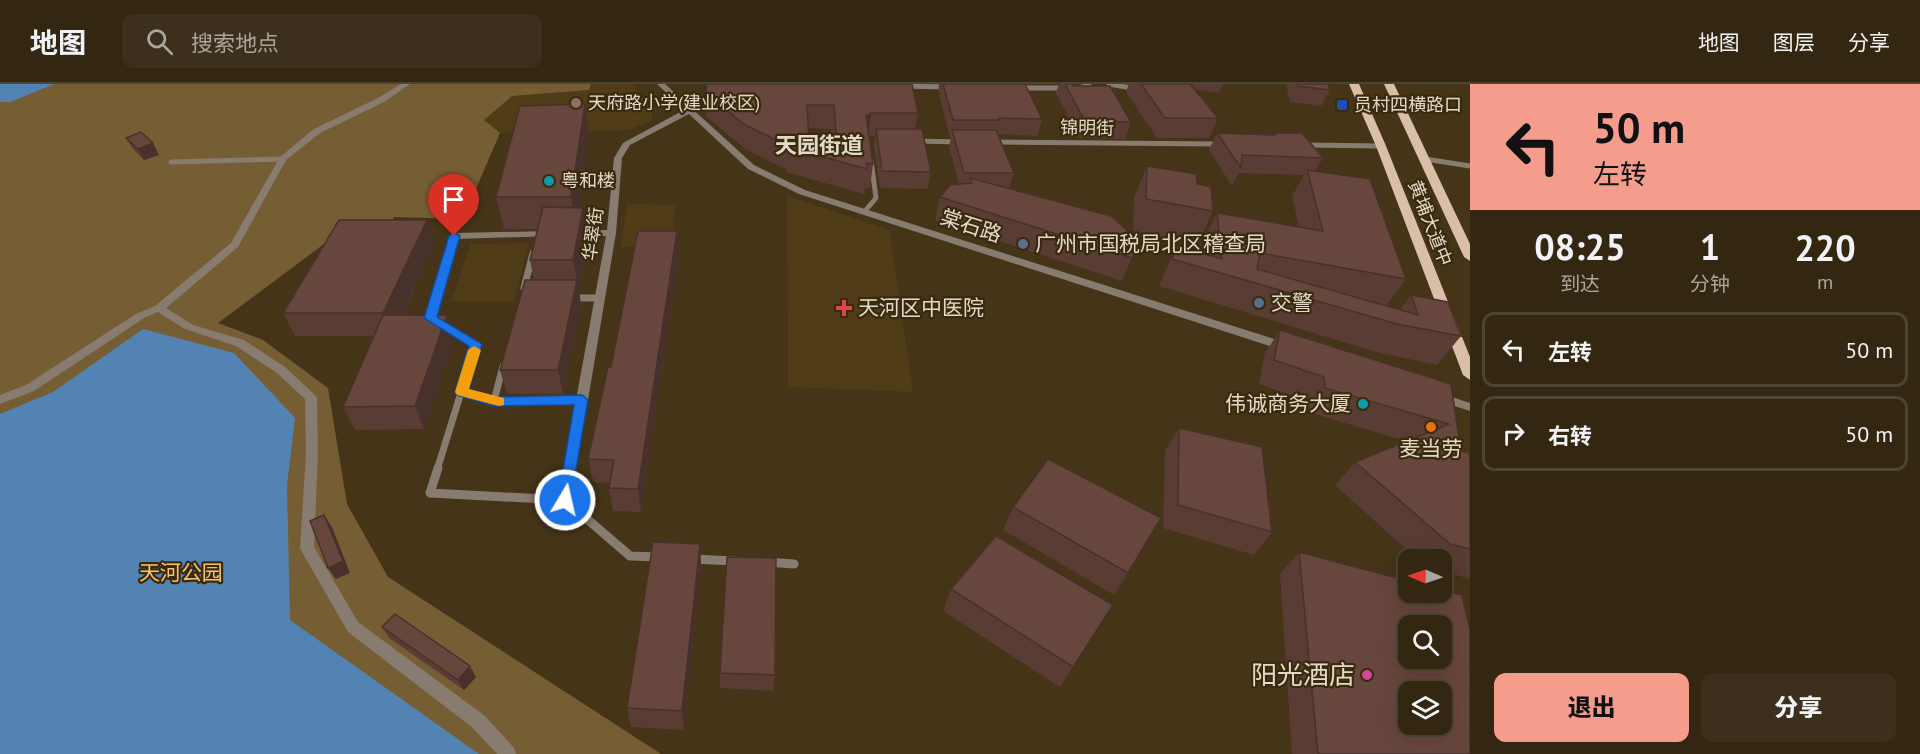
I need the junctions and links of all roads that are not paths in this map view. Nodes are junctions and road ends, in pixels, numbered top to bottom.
1 (406, 84) edge
2 (661, 84) edge
3 (1089, 84) edge
4 (1108, 84) edge
5 (1354, 84) edge
6 (1389, 84) edge
7 (894, 86) edge
8 (953, 87) edge
9 (1011, 88) edge
10 (1144, 90) edge
11 (688, 111) junction
12 (904, 141) edge
13 (963, 142) edge
14 (987, 142) edge
15 (1232, 144) edge
16 (1300, 145) edge
17 (1382, 146) junction
18 (870, 152) edge
19 (283, 159) junction
20 (1425, 159) junction
21 (171, 162) dead end
22 (1470, 165) edge
23 (865, 211) junction
24 (611, 233) junction
25 (537, 234) junction
26 (454, 236) joint
27 (1470, 257) edge
28 (521, 298) edge
29 (566, 298) edge
30 (600, 298) junction
31 (159, 308) junction
32 (1293, 350) edge
33 (506, 356) edge
34 (1470, 375) edge
35 (462, 392) junction
36 (1426, 392) edge
37 (0, 400) edge
38 (582, 400) junction
39 (494, 401) junction
40 (1470, 407) edge
41 (565, 500) junction
42 (665, 557) edge
43 (677, 558) edge
44 (747, 561) edge
45 (759, 562) edge
46 (794, 564) dead end
47 (508, 754) edge

1 - 19 street
2 - 11 street, 棠石路
3 - 9 lane
4 - 10 lane
5 - 17 main road, 黄埔大道中
6 - 20 main road, 黄埔大道中
7 - 8 lane
11 - 23 street, 棠石路
11 - 24 street, 华翠街
12 - 13 lane
14 - 15 lane, 锦明街
16 - 17 lane
17 - 34 main road, 黄埔大道中
18 - 23 lane
19 - 21 lane
19 - 31 street
20 - 22 lane
20 - 27 main road, 黄埔大道中
23 - 32 street, 棠石路
24 - 25 street
24 - 30 street, 华翠街
25 - 26 street
25 - 28 lane
26 - 35 lane
29 - 30 lane
30 - 38 street, 华翠街
31 - 37 street
31 - 47 street
33 - 39 lane
35 - 39 lane
35 - 41 lane
36 - 40 street
38 - 39 lane
38 - 41 lane
41 - 42 lane
43 - 44 lane
45 - 46 lane

